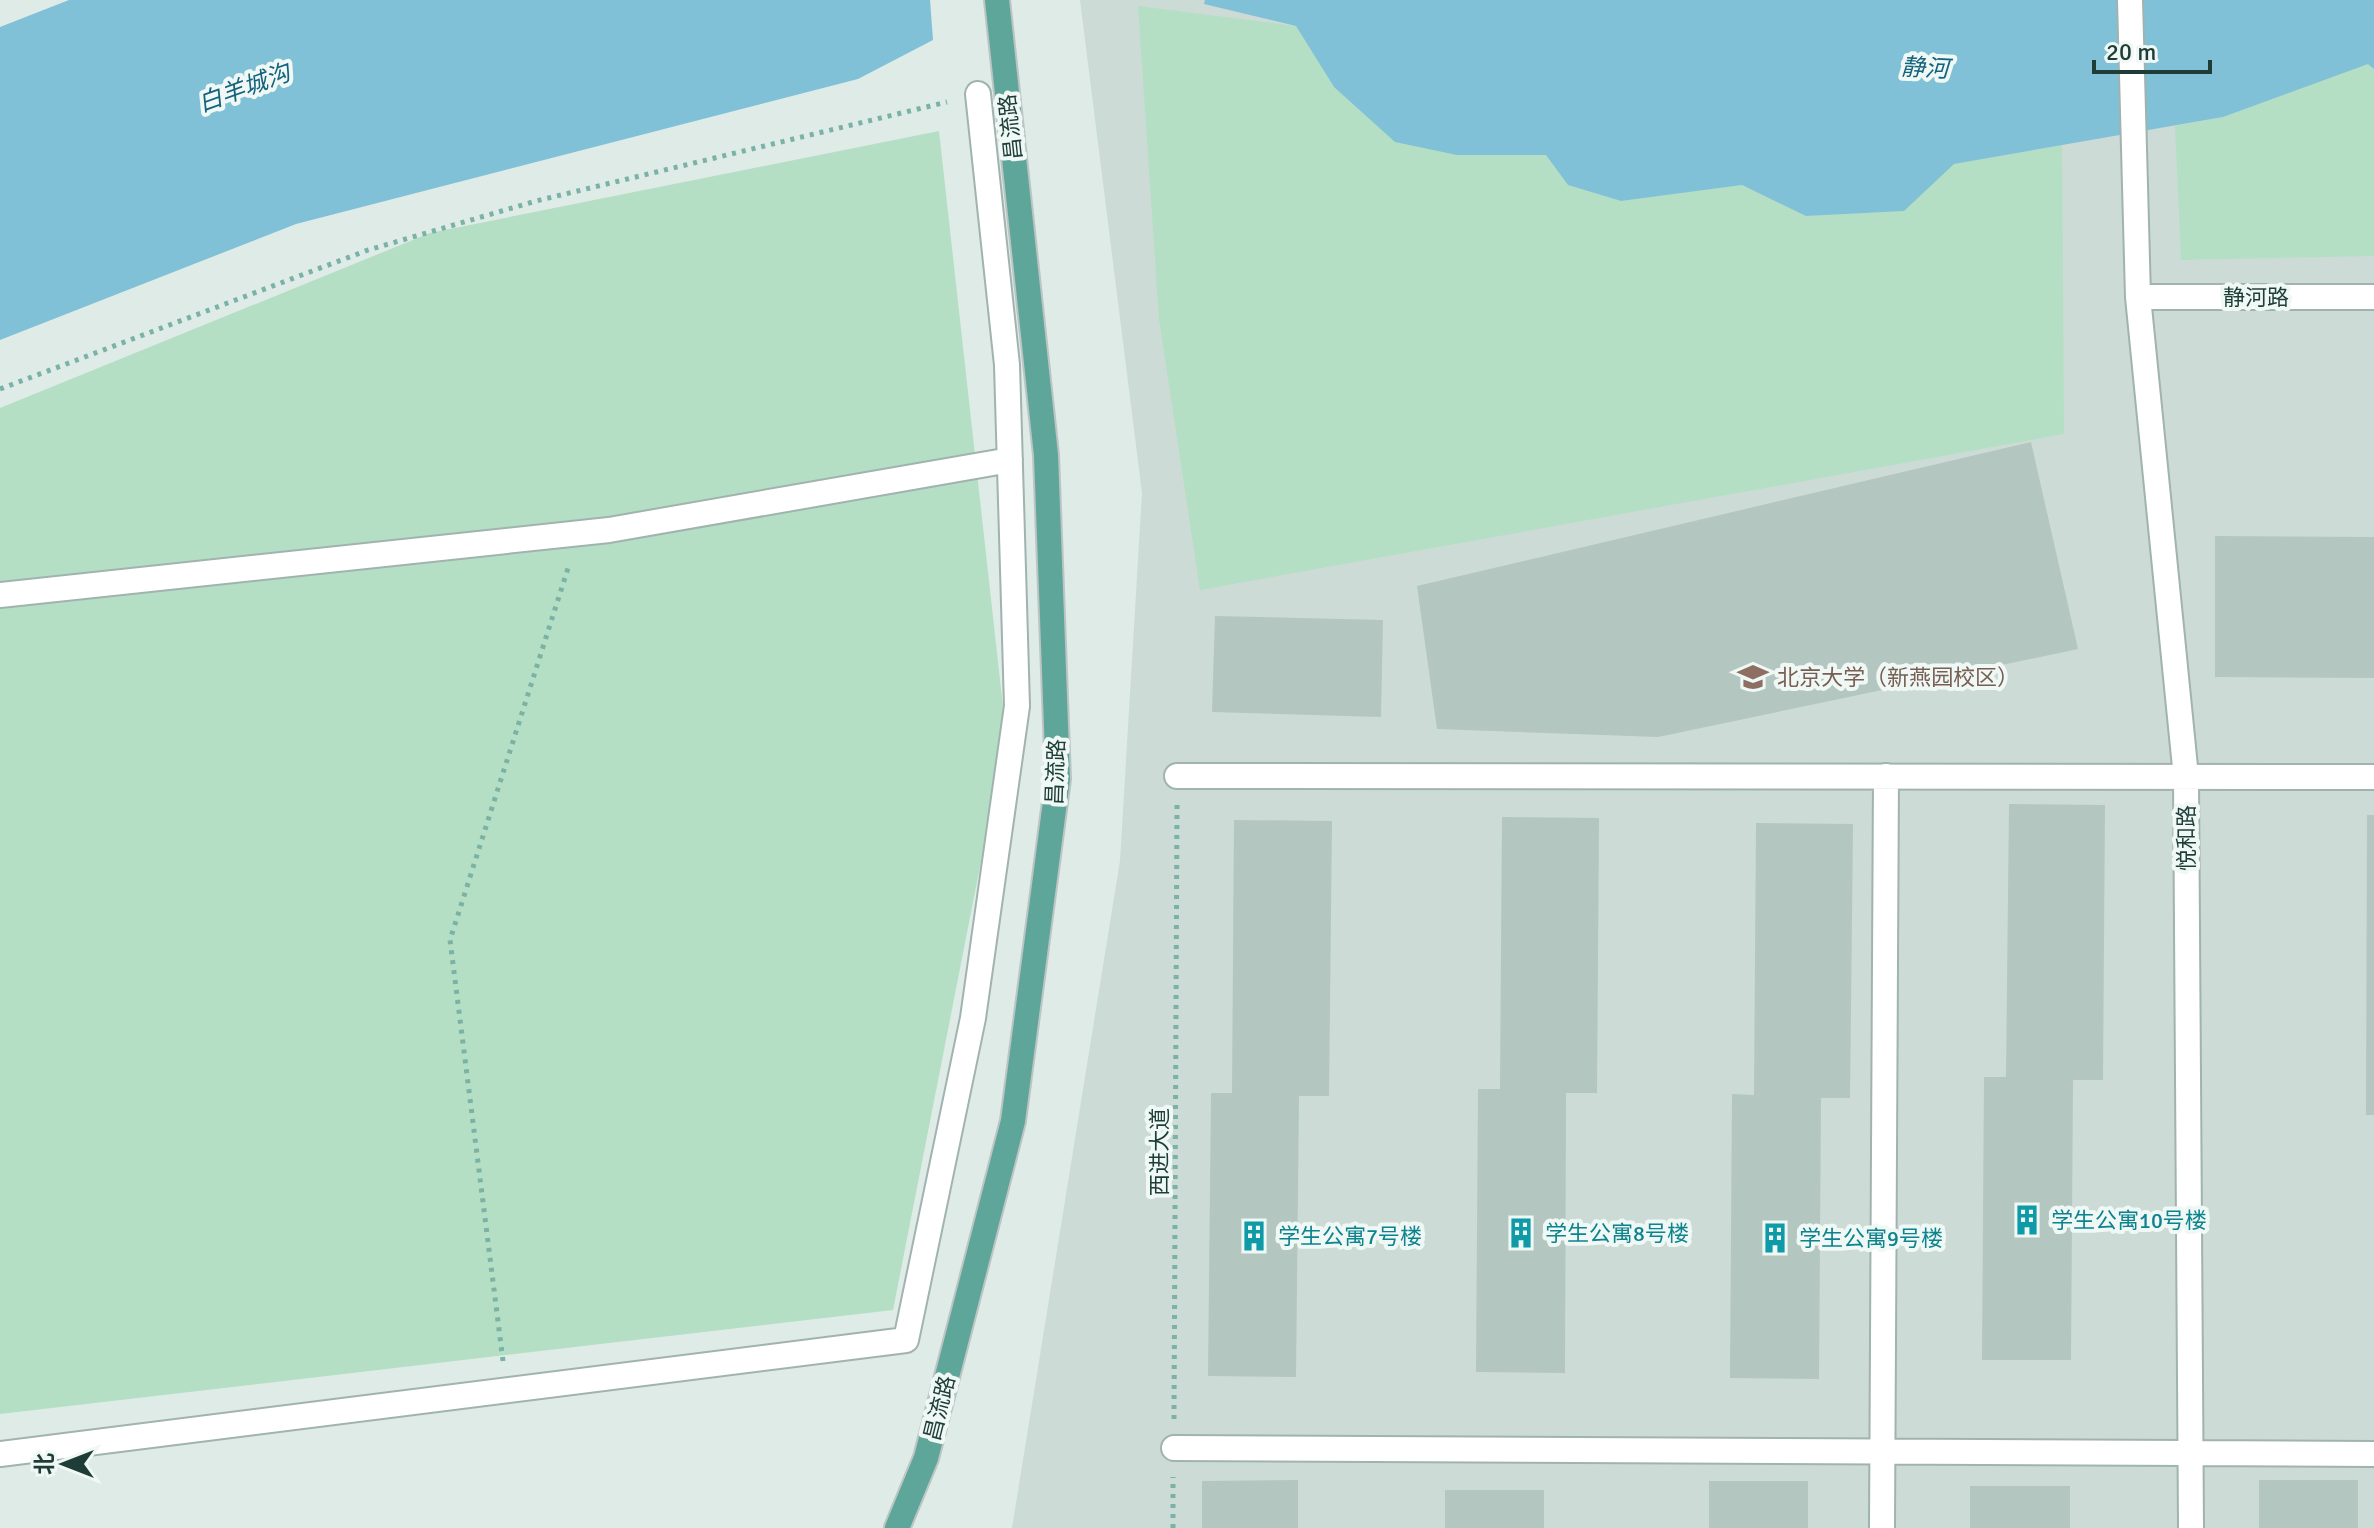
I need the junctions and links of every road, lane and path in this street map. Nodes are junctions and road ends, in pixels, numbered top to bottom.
1 (997, 0) edge
2 (2130, 0) edge
3 (978, 94) joint
4 (2138, 297) junction
5 (2374, 297) edge
6 (0, 389) edge
7 (1010, 460) junction
8 (579, 533) junction
9 (0, 595) edge
10 (1177, 776) joint
11 (1886, 776) junction
12 (2186, 777) junction
13 (2374, 777) edge
14 (507, 1390) junction
15 (1174, 1448) junction
16 (1882, 1452) junction
17 (0, 1454) edge
18 (2191, 1454) junction
19 (2374, 1454) edge
20 (897, 1528) edge
21 (1173, 1528) edge
22 (1882, 1528) edge
23 (2191, 1528) edge

1 - 20 main road, 昌流路
2 - 4 street, 悦和路
3 - 6 path
3 - 7 street
4 - 5 street, 静河路
4 - 12 street, 悦和路
7 - 8 street
7 - 14 street
8 - 9 street
8 - 14 path
10 - 11 street
10 - 15 path, 西进大道
11 - 12 street
11 - 16 street
12 - 13 street
12 - 18 street, 悦和路
14 - 17 street
15 - 16 street
15 - 21 path, 西进大道
16 - 18 street
16 - 22 street
18 - 19 street
18 - 23 street, 悦和路

